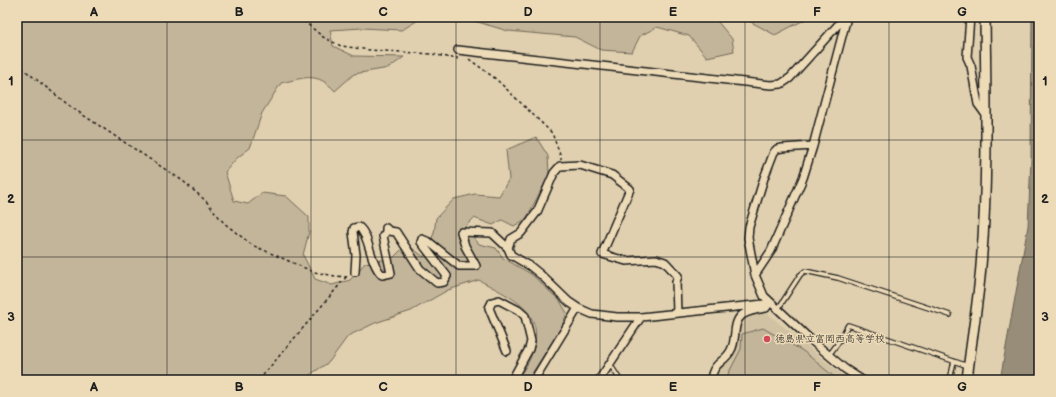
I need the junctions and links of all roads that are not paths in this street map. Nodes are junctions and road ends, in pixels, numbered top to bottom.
1 (846, 17) edge
2 (970, 17) edge
3 (985, 17) edge
4 (458, 50) road end
5 (986, 115) junction
6 (813, 146) junction
7 (508, 248) junction
8 (355, 269) road end
9 (755, 275) junction
10 (770, 304) junction
11 (578, 308) junction
12 (778, 309) junction
13 (677, 313) junction
14 (950, 315) dead end
15 (641, 317) junction
16 (507, 351) dead end
17 (829, 355) junction
18 (954, 361) junction
19 (609, 364) junction
20 (968, 366) junction
21 (512, 380) edge
22 (534, 380) edge
23 (599, 380) edge
24 (620, 380) edge
25 (710, 380) edge
26 (862, 380) edge
27 (950, 380) edge
28 (967, 380) edge

1 - 4 street
1 - 6 street
2 - 5 street
3 - 5 street
5 - 20 street
6 - 9 street
6 - 9 street
7 - 8 street
7 - 11 street
7 - 13 street
9 - 10 street
10 - 12 street
10 - 13 street
10 - 25 street
11 - 15 street
11 - 22 street
12 - 14 lane
12 - 17 street
13 - 15 street
15 - 19 street
16 - 21 street
17 - 18 lane
17 - 26 street
18 - 20 lane
18 - 27 lane
19 - 23 street
19 - 24 lane
20 - 28 street

